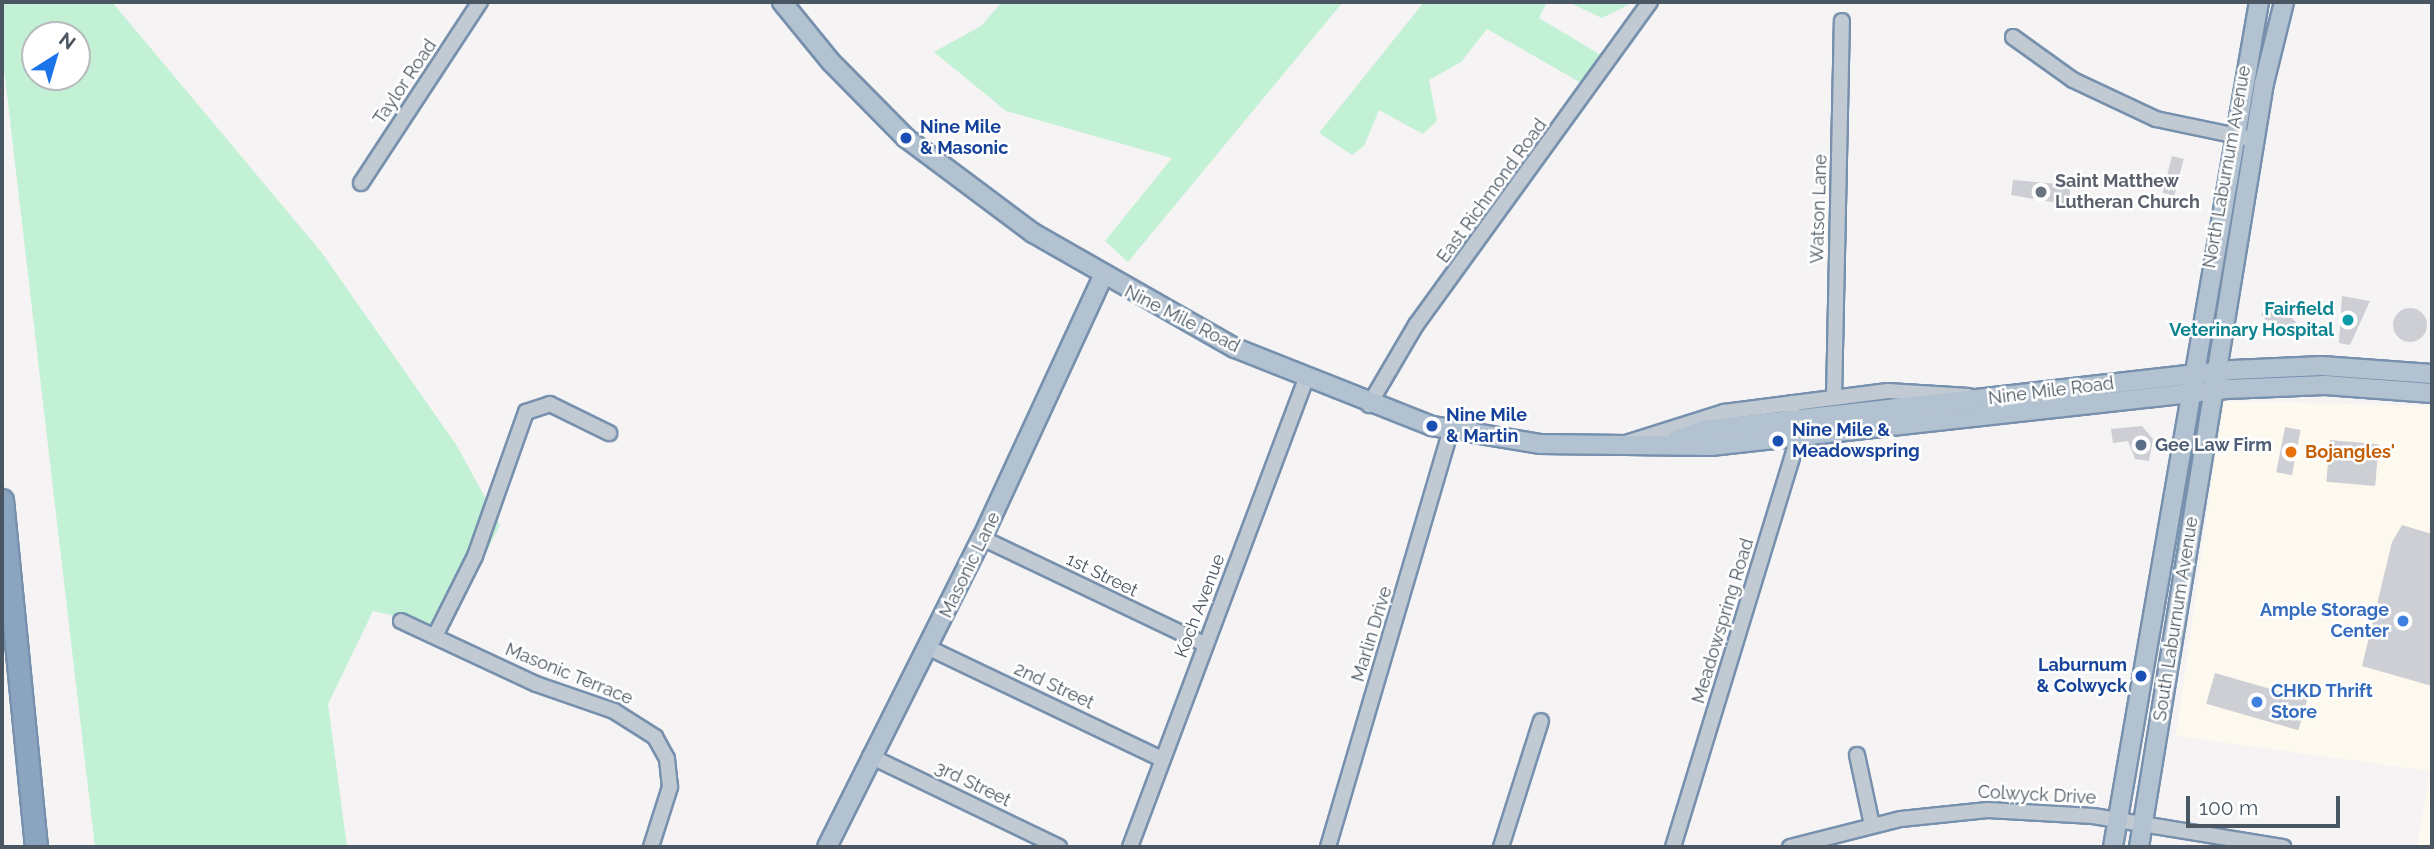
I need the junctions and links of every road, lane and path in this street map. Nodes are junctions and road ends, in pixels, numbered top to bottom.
1 (480, 2) edge
2 (782, 2) edge
3 (1650, 2) edge
4 (2259, 2) edge
5 (2284, 2) edge
6 (1842, 21) dead end
7 (2013, 37) dead end
8 (2232, 136) junction
9 (2255, 139) junction
10 (361, 183) dead end
11 (1102, 278) junction
12 (2216, 372) junction
13 (2432, 374) edge
14 (1306, 379) junction
15 (2192, 383) junction
16 (2213, 390) junction
17 (2432, 393) edge
18 (1834, 398) junction
19 (1981, 399) junction
20 (1369, 405) junction
21 (1793, 421) junction
22 (1451, 430) junction
23 (609, 433) dead end
24 (1626, 444) junction
25 (2, 500) edge
26 (982, 538) junction
27 (2156, 583) junction
28 (401, 621) dead end
29 (2174, 634) junction
30 (435, 636) junction
31 (1206, 645) junction
32 (929, 648) junction
33 (1541, 721) dead end
34 (1857, 755) dead end
35 (870, 756) junction
36 (1162, 759) junction
37 (2118, 820) junction
38 (2143, 824) junction
39 (1872, 825) junction
40 (36, 847) edge
41 (651, 847) edge
42 (827, 847) edge
43 (1059, 847) edge
44 (1129, 847) edge
45 (1328, 847) edge
46 (1502, 847) edge
47 (1673, 847) edge
48 (1790, 847) edge
49 (2113, 847) edge
50 (2139, 847) edge
51 (2283, 847) edge

1 - 10 street, Taylor Road
2 - 11 main road, Nine Mile Road
3 - 20 street, East Richmond Road
4 - 8 main road, North Laburnum Avenue
5 - 9 main road, North Laburnum Avenue
6 - 18 street, Watson Lane
7 - 8 street
8 - 9 street
8 - 15 main road, North Laburnum Avenue
9 - 12 main road, North Laburnum Avenue
11 - 14 main road, Nine Mile Road
11 - 26 main road, Masonic Lane
12 - 13 main road, Nine Mile Road
12 - 15 main road, Nine Mile Road
12 - 16 main road, North Laburnum Avenue
14 - 20 main road, Nine Mile Road
14 - 31 street, Koch Avenue
15 - 16 main road, Nine Mile Road
15 - 19 main road, Nine Mile Road
15 - 21 main road, Nine Mile Road
15 - 27 main road, South Laburnum Avenue
16 - 17 main road, Nine Mile Road
16 - 29 main road, South Laburnum Avenue
18 - 19 street
18 - 21 street
19 - 21 main road, Nine Mile Road
20 - 22 main road, Nine Mile Road
21 - 24 main road, Nine Mile Road
21 - 24 street
21 - 47 street, Meadowspring Road
22 - 24 main road, Nine Mile Road
22 - 45 street, Marlin Drive
23 - 30 street
25 - 40 highway
26 - 31 street, 1st Street
26 - 32 main road, Masonic Lane
27 - 29 main road
27 - 37 main road, South Laburnum Avenue
28 - 30 street, Masonic Terrace
29 - 38 main road, South Laburnum Avenue
30 - 41 street, Masonic Terrace
31 - 36 street, Koch Avenue
32 - 35 main road, Masonic Lane
32 - 36 street, 2nd Street
33 - 46 street
34 - 39 street
35 - 42 main road, Masonic Lane
35 - 43 street, 3rd Street
36 - 44 street, Koch Avenue
37 - 38 street, Colwyck Drive
37 - 39 street, Colwyck Drive
37 - 49 main road, South Laburnum Avenue
38 - 50 main road, South Laburnum Avenue
38 - 51 street, Colwyck Drive
39 - 48 street, Colwyck Drive

